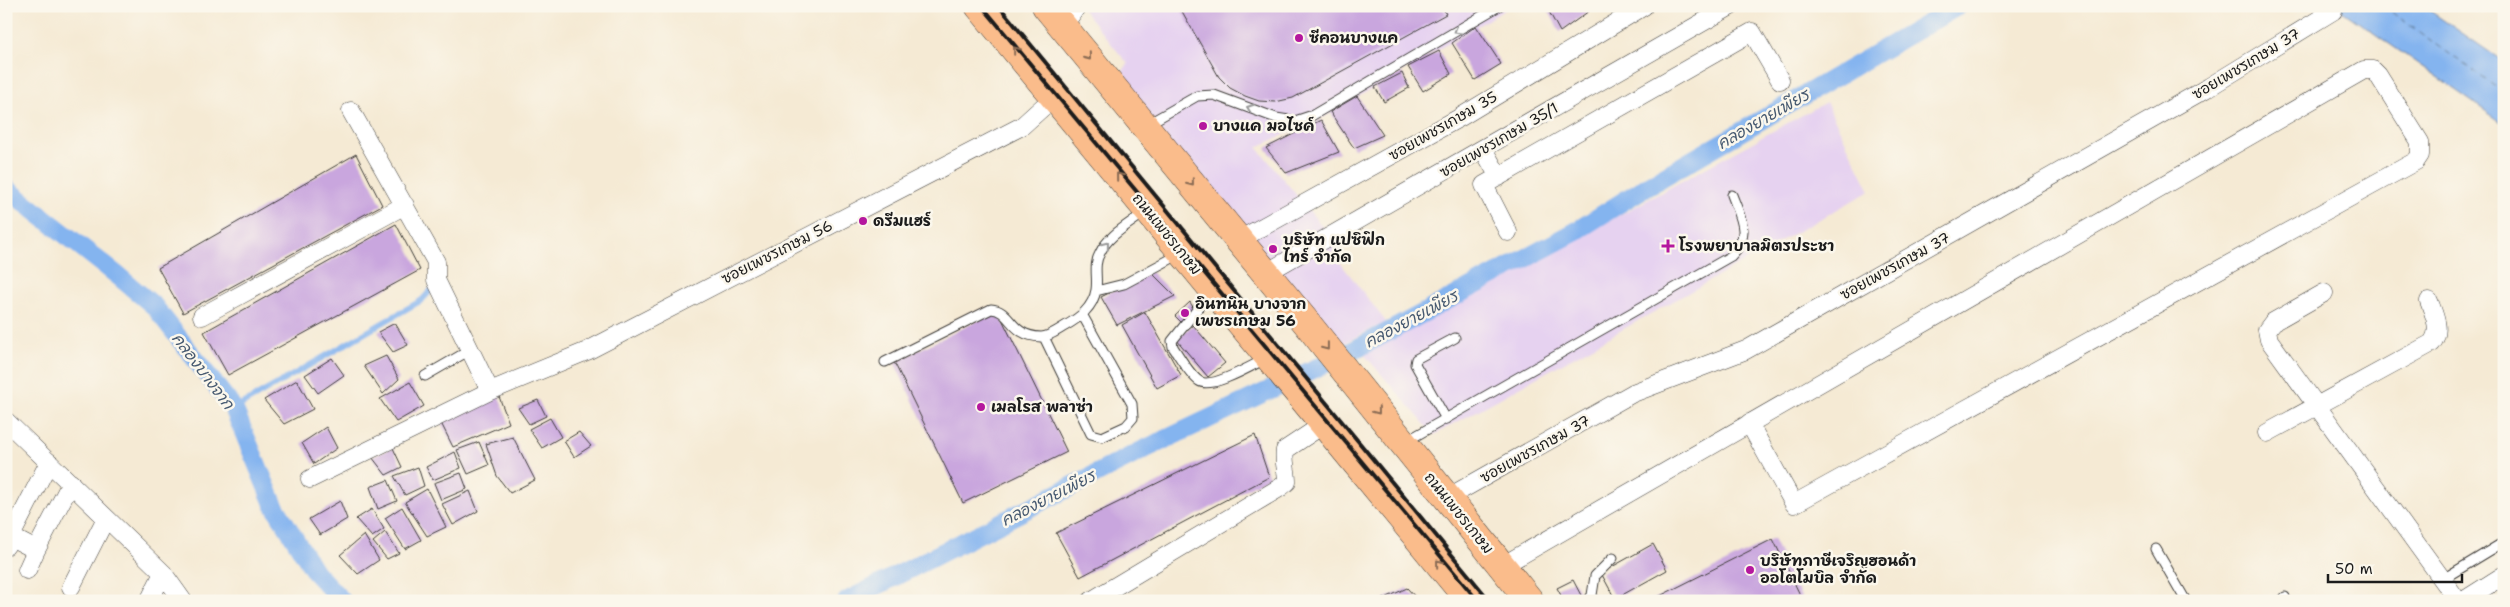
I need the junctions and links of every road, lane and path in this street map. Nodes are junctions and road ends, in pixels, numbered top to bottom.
1 (979, 6) edge
2 (1046, 6) edge
3 (1499, 6) edge
4 (1644, 6) edge
5 (1731, 6) edge
6 (2333, 11) dead end
7 (1070, 16) edge
8 (1780, 80) dead end
9 (1054, 97) junction
10 (351, 111) dead end
11 (1144, 126) junction
12 (1483, 149) junction
13 (1499, 177) junction
14 (1732, 195) dead end
15 (404, 205) junction
16 (1147, 211) junction
17 (1508, 232) dead end
18 (1238, 240) junction
19 (1182, 252) junction
20 (1266, 273) junction
21 (1212, 290) junction
22 (1096, 291) junction
23 (2324, 294) dead end
24 (2429, 301) dead end
25 (202, 316) dead end
26 (1083, 316) junction
27 (1044, 337) junction
28 (1455, 338) dead end
29 (470, 350) junction
30 (1271, 359) junction
31 (885, 362) dead end
32 (425, 376) dead end
33 (490, 391) junction
34 (2317, 406) junction
35 (1446, 419) junction
36 (6, 420) edge
37 (1749, 423) junction
38 (1324, 424) junction
39 (2266, 433) dead end
40 (1403, 444) junction
41 (49, 462) junction
42 (310, 479) dead end
43 (71, 483) junction
44 (1447, 498) junction
45 (106, 518) junction
46 (9, 542) edge
47 (2504, 542) edge
48 (2156, 549) dead end
49 (36, 550) junction
50 (1613, 558) dead end
51 (1502, 566) junction
52 (27, 570) dead end
53 (164, 573) junction
54 (2504, 575) edge
55 (2443, 579) junction
56 (71, 587) dead end
57 (149, 601) edge
58 (183, 601) edge
59 (1091, 601) edge
60 (1470, 601) edge
61 (1530, 601) edge
62 (1588, 601) edge
63 (2186, 601) edge
64 (2458, 601) edge
65 (2463, 601) edge

9 -> 1 main road, ถนนเพชรเกษม
2 - 7 main road, ถนนเพชรเกษม
3 -> 11 lane
4 - 18 street, ซอยเพชรเกษม 35
5 - 12 street, ซอยเพชรเกษม 35/1
6 - 44 street, ซอยเพชรเกษม 37
7 -> 11 main road, ถนนเพชรเกษม
8 - 13 street
16 -> 9 main road, ถนนเพชรเกษม
9 - 33 street, ซอยเพชรเกษม 56
10 - 15 street
11 -> 18 main road, ถนนเพชรเกษม
12 - 13 street
12 - 20 street, ซอยเพชรเกษม 35/1
13 - 17 street
14 - 35 lane
15 - 25 street
15 - 29 street
16 - 19 main road, ถนนเพชรเกษม
22 -> 16 lane
18 - 20 main road, ถนนเพชรเกษม
19 - 21 main road, ถนนเพชรเกษม
19 - 22 lane
20 -> 40 main road, ถนนเพชรเกษม
21 - 30 main road, ถนนเพชรเกษม
21 - 30 lane
22 - 26 lane
23 - 34 street
24 - 34 street
26 - 27 lane
26 - 27 lane
27 - 31 lane
28 - 35 lane
29 - 32 lane
29 - 33 street
30 - 38 main road, ถนนเพชรเกษม
33 - 42 street, ซอยเพชรเกษม 56
34 - 39 street
34 - 55 street
35 - 40 lane
36 - 41 street
37 - 37 street
37 - 51 street
38 - 59 street
60 -> 38 main road, ถนนเพชรเกษม
40 - 44 main road, ถนนเพชรเกษม
41 - 43 street
41 - 46 street
43 - 45 street
43 - 49 street
44 - 51 main road, ถนนเพชรเกษม
45 - 53 street
45 - 56 street
46 - 49 street
47 - 55 lane
48 - 63 lane
49 - 52 street
50 - 62 lane
51 - 61 main road, ถนนเพชรเกษม
53 - 57 street
53 - 58 street
54 - 65 street
55 - 64 street

